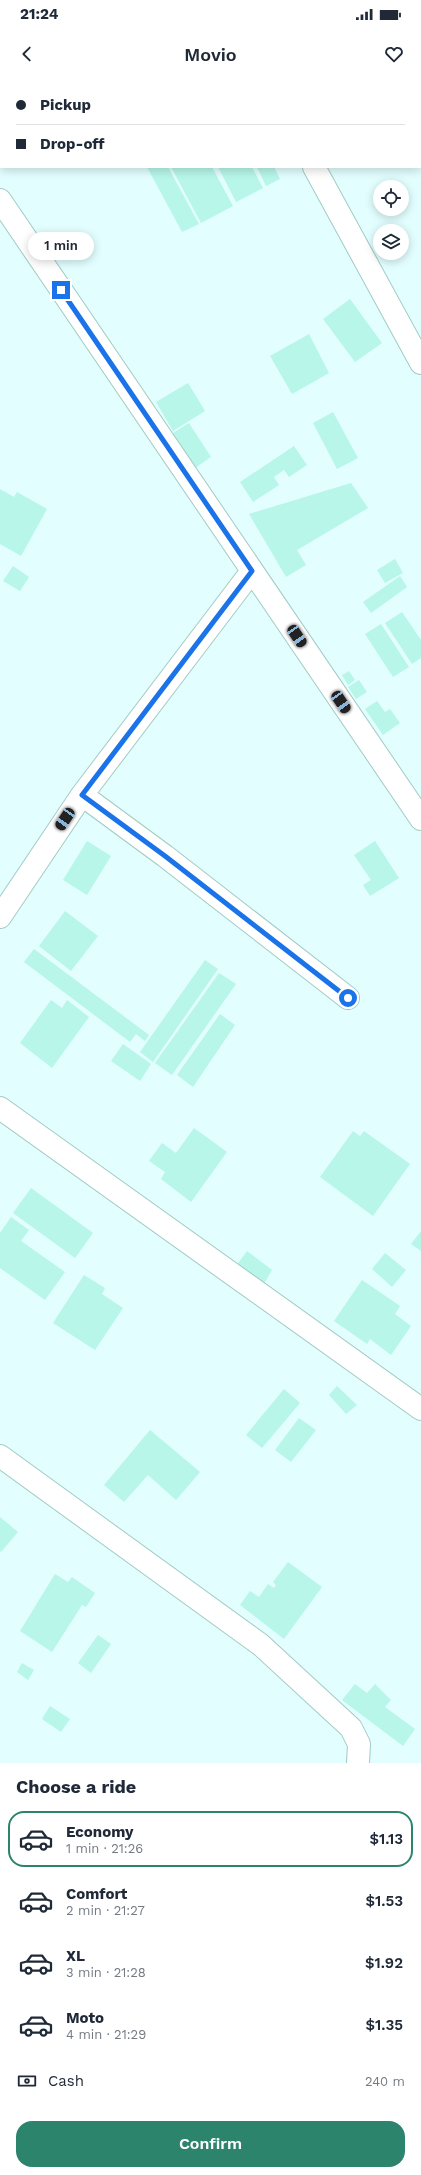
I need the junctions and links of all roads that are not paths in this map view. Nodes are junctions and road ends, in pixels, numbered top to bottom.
1 (315, 168) edge
2 (0, 200) edge
3 (421, 364) edge
4 (252, 571) junction
5 (82, 795) junction
6 (421, 819) edge
7 (0, 917) edge
8 (348, 998) dead end
9 (0, 1108) edge
10 (421, 1409) edge
11 (0, 1456) edge
12 (358, 1763) edge

1 - 3 street
2 - 4 street
4 - 5 street
4 - 6 street
5 - 7 street
5 - 8 street
9 - 10 street
11 - 12 street

